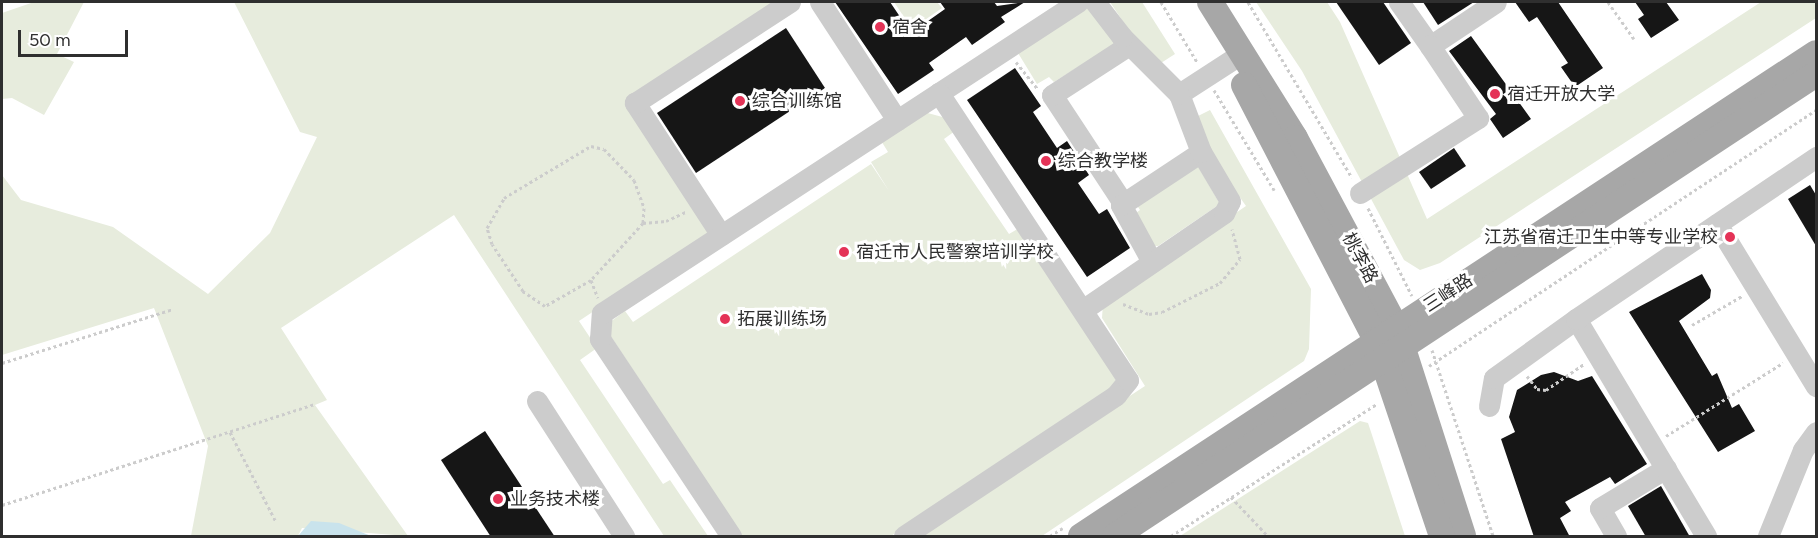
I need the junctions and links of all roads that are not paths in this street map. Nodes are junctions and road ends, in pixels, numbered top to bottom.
1 (790, 2) edge
2 (820, 2) edge
3 (1078, 2) edge
4 (1095, 2) edge
5 (1191, 2) edge
6 (1210, 2) edge
7 (1399, 2) edge
8 (1496, 2) edge
9 (1129, 45) junction
10 (1430, 46) junction
11 (1816, 52) edge
12 (1237, 57) junction
13 (1816, 74) edge
14 (939, 93) junction
15 (1179, 94) junction
16 (897, 120) junction
17 (1202, 152) junction
18 (1816, 157) edge
19 (1360, 193) dead end
20 (1123, 203) junction
21 (1717, 224) junction
22 (721, 235) junction
23 (1152, 262) junction
24 (1084, 309) junction
25 (1576, 319) junction
26 (1390, 344) junction
27 (1816, 386) edge
28 (1391, 395) junction
29 (537, 400) dead end
30 (1489, 406) dead end
31 (1816, 432) edge
32 (1665, 468) junction
33 (624, 537) edge
34 (731, 537) edge
35 (904, 537) edge
36 (1081, 537) edge
37 (1115, 537) edge
38 (1443, 537) edge
39 (1463, 537) edge
40 (1616, 537) edge
41 (1706, 537) edge
42 (1768, 537) edge

1 - 22 lane
2 - 16 lane
3 - 14 lane
4 - 9 lane
5 - 12 main road, 桃李路
6 - 12 main road, 桃李路
7 - 10 lane
8 - 10 lane
9 - 15 lane
9 - 20 lane
10 - 19 lane
11 - 26 main road, 三峰路
12 - 15 lane
12 - 26 main road, 桃李路
13 - 26 main road, 三峰路
14 - 16 lane
14 - 24 lane
15 - 17 lane
16 - 22 lane
17 - 20 lane
17 - 23 lane
18 - 21 lane
20 - 23 lane
21 - 25 lane
21 - 27 lane
22 - 34 lane
23 - 24 lane
24 - 35 lane
25 - 30 lane
25 - 32 lane
26 - 28 main road, 桃李路
26 - 36 main road, 三峰路
26 - 37 main road, 三峰路
28 - 38 main road, 桃李路
28 - 39 main road, 桃李路
29 - 33 lane
31 - 42 lane
32 - 40 lane
32 - 41 lane

